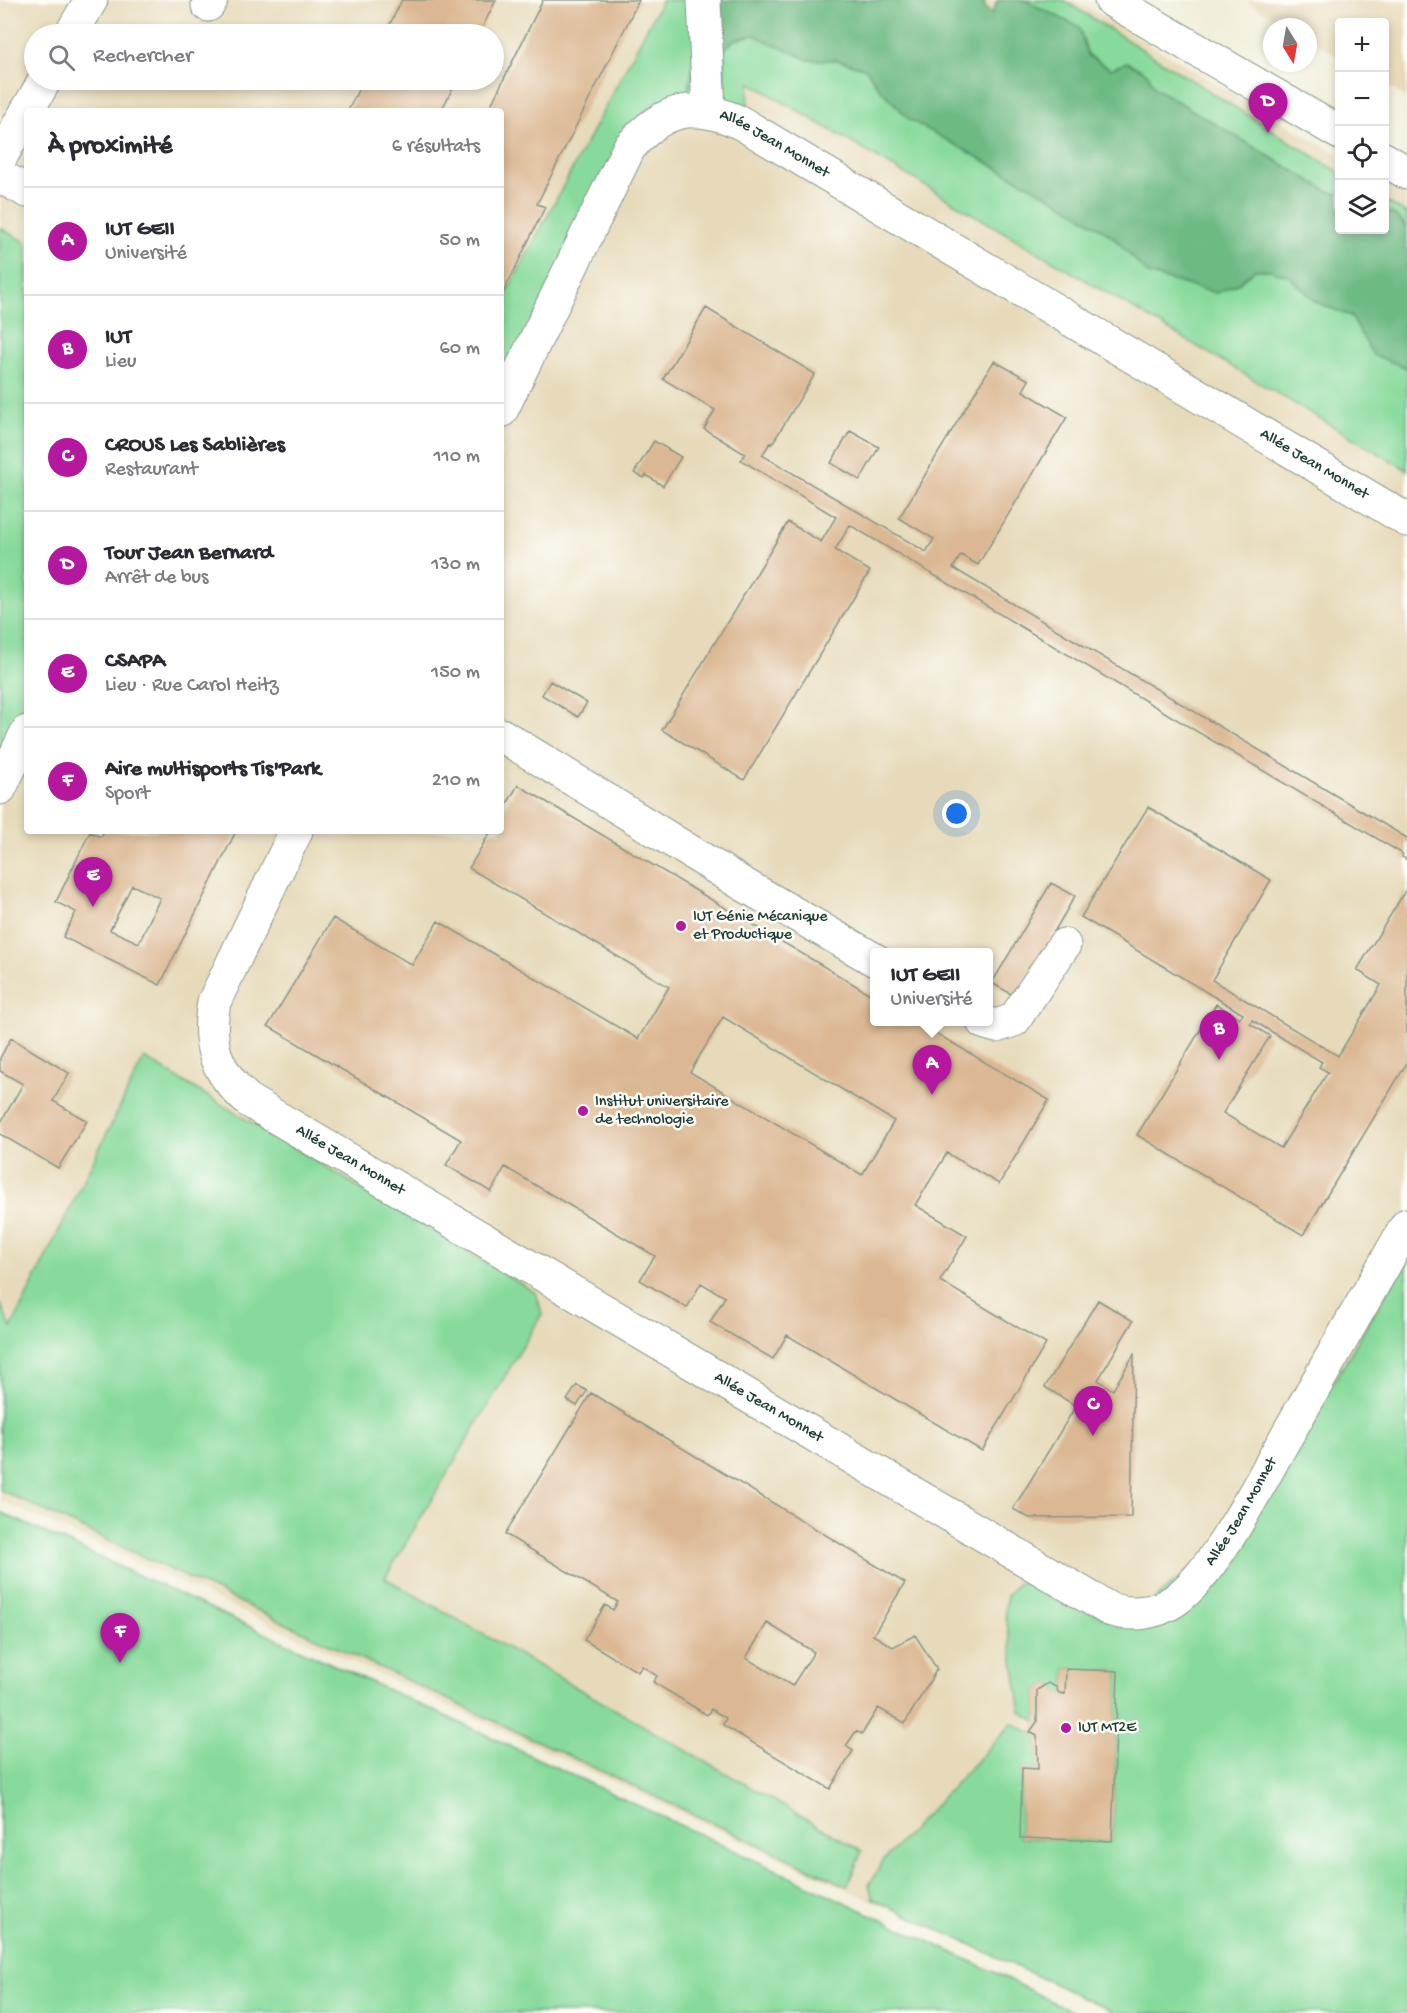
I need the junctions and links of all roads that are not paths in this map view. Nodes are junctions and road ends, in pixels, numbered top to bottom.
1 (91, 0) edge
2 (704, 0) edge
3 (1111, 0) edge
4 (77, 24) edge
5 (39, 90) edge
6 (29, 108) edge
7 (709, 112) junction
8 (24, 116) edge
9 (1335, 130) edge
10 (0, 158) edge
11 (1389, 162) edge
12 (1407, 172) edge
13 (0, 176) edge
14 (24, 189) edge
15 (504, 405) edge
16 (1407, 520) edge
17 (504, 737) edge
18 (24, 739) edge
19 (0, 788) edge
20 (295, 834) edge
21 (1064, 945) dead end
22 (870, 957) edge
23 (993, 1024) edge
24 (1407, 1225) edge

1 - 4 main road
2 - 7 main road
3 - 9 main road
5 - 6 main road
7 - 15 main road, Allée Jean Monnet
7 - 16 main road, Allée Jean Monnet
8 - 10 main road
11 - 12 main road
13 - 14 main road
17 - 22 main road
18 - 19 main road
20 - 24 main road, Allée Jean Monnet
21 - 23 main road

